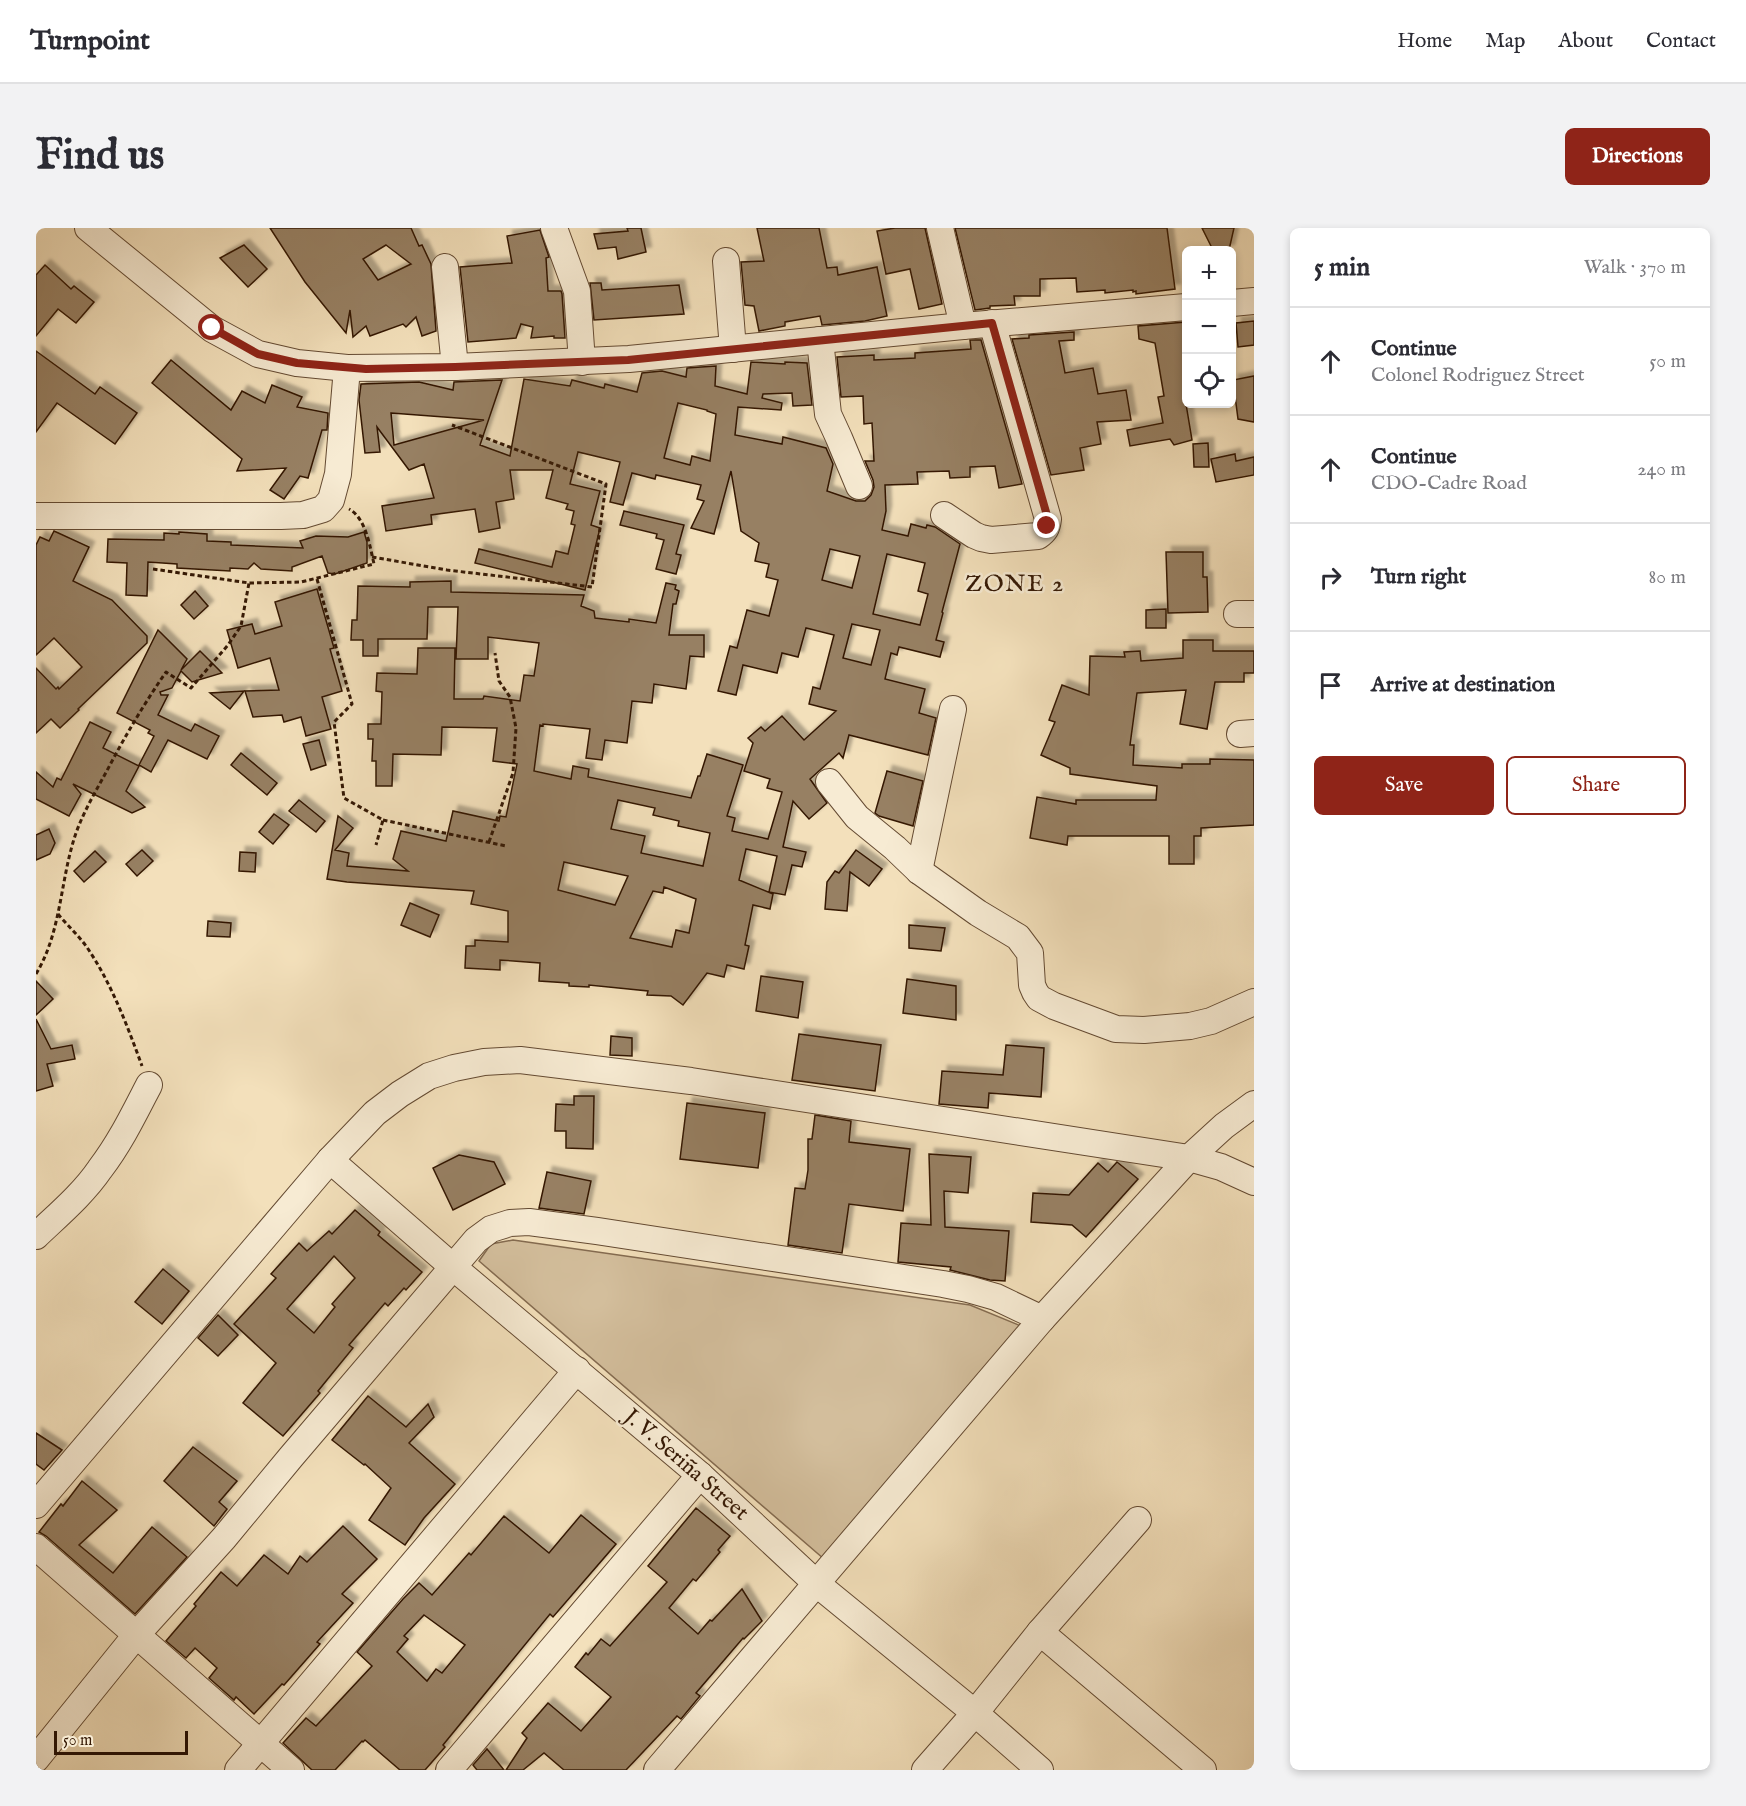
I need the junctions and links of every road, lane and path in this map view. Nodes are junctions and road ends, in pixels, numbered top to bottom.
1 (88, 228) edge
2 (554, 228) edge
3 (940, 228) edge
4 (726, 261) dead end
5 (445, 267) dead end
6 (1254, 301) edge
7 (1236, 303) edge
8 (1182, 307) edge
9 (992, 323) junction
10 (963, 326) junction
11 (820, 340) junction
12 (733, 349) junction
13 (582, 362) junction
14 (455, 367) junction
15 (347, 368) junction
16 (452, 425) dead end
17 (859, 486) dead end
18 (332, 500) junction
19 (944, 515) dead end
20 (36, 516) edge
21 (372, 557) junction
22 (153, 569) dead end
23 (317, 579) junction
24 (249, 583) junction
25 (495, 653) dead end
26 (953, 709) dead end
27 (829, 782) dead end
28 (383, 820) junction
29 (489, 842) junction
30 (376, 845) dead end
31 (506, 846) dead end
32 (919, 871) junction
33 (58, 914) junction
34 (36, 974) edge
35 (1254, 1002) edge
36 (149, 1085) joint
37 (1254, 1104) edge
38 (1189, 1158) junction
39 (330, 1160) junction
40 (1254, 1182) edge
41 (36, 1236) edge
42 (453, 1267) junction
43 (1042, 1319) junction
44 (577, 1370) junction
45 (700, 1475) junction
46 (36, 1505) edge
47 (1138, 1520) dead end
48 (36, 1547) edge
49 (817, 1584) junction
50 (1040, 1632) junction
51 (137, 1634) junction
52 (975, 1713) junction
53 (261, 1743) junction
54 (36, 1759) edge
55 (238, 1770) edge
56 (291, 1770) edge
57 (449, 1770) edge
58 (657, 1770) edge
59 (925, 1770) edge
60 (1040, 1770) edge
61 (1203, 1770) edge

1 - 15 street
2 - 13 street
3 - 10 street
4 - 12 street
5 - 14 street
6 - 7 street
8 - 9 street
9 - 10 street
9 - 19 street
10 - 11 street
11 - 12 street
11 - 17 street
12 - 13 street
13 - 14 street
14 - 15 street
15 - 18 street
16 - 21 path
18 - 20 street
18 - 21 path
21 - 23 path
22 - 24 path
23 - 24 path
23 - 28 path
24 - 33 path
25 - 29 path
26 - 32 street
27 - 32 street
28 - 29 path
28 - 30 path
29 - 31 path
32 - 35 street
33 - 34 path
33 - 36 path
36 - 41 street
37 - 38 street
38 - 39 street
38 - 40 street
38 - 43 street
39 - 42 street, J. V. Seriña Street
39 - 46 street
42 - 43 street
42 - 44 street, J. V. Seriña Street
42 - 51 street
43 - 49 street
44 - 45 street, J. V. Seriña Street
44 - 53 street
45 - 49 street, J. V. Seriña Street
45 - 57 street
47 - 50 street
48 - 51 street
49 - 52 street, J. V. Seriña Street
49 - 58 street
50 - 52 street
50 - 61 street
51 - 53 street
51 - 54 street
52 - 59 street
52 - 60 street, J. V. Seriña Street
53 - 55 street
53 - 56 street

